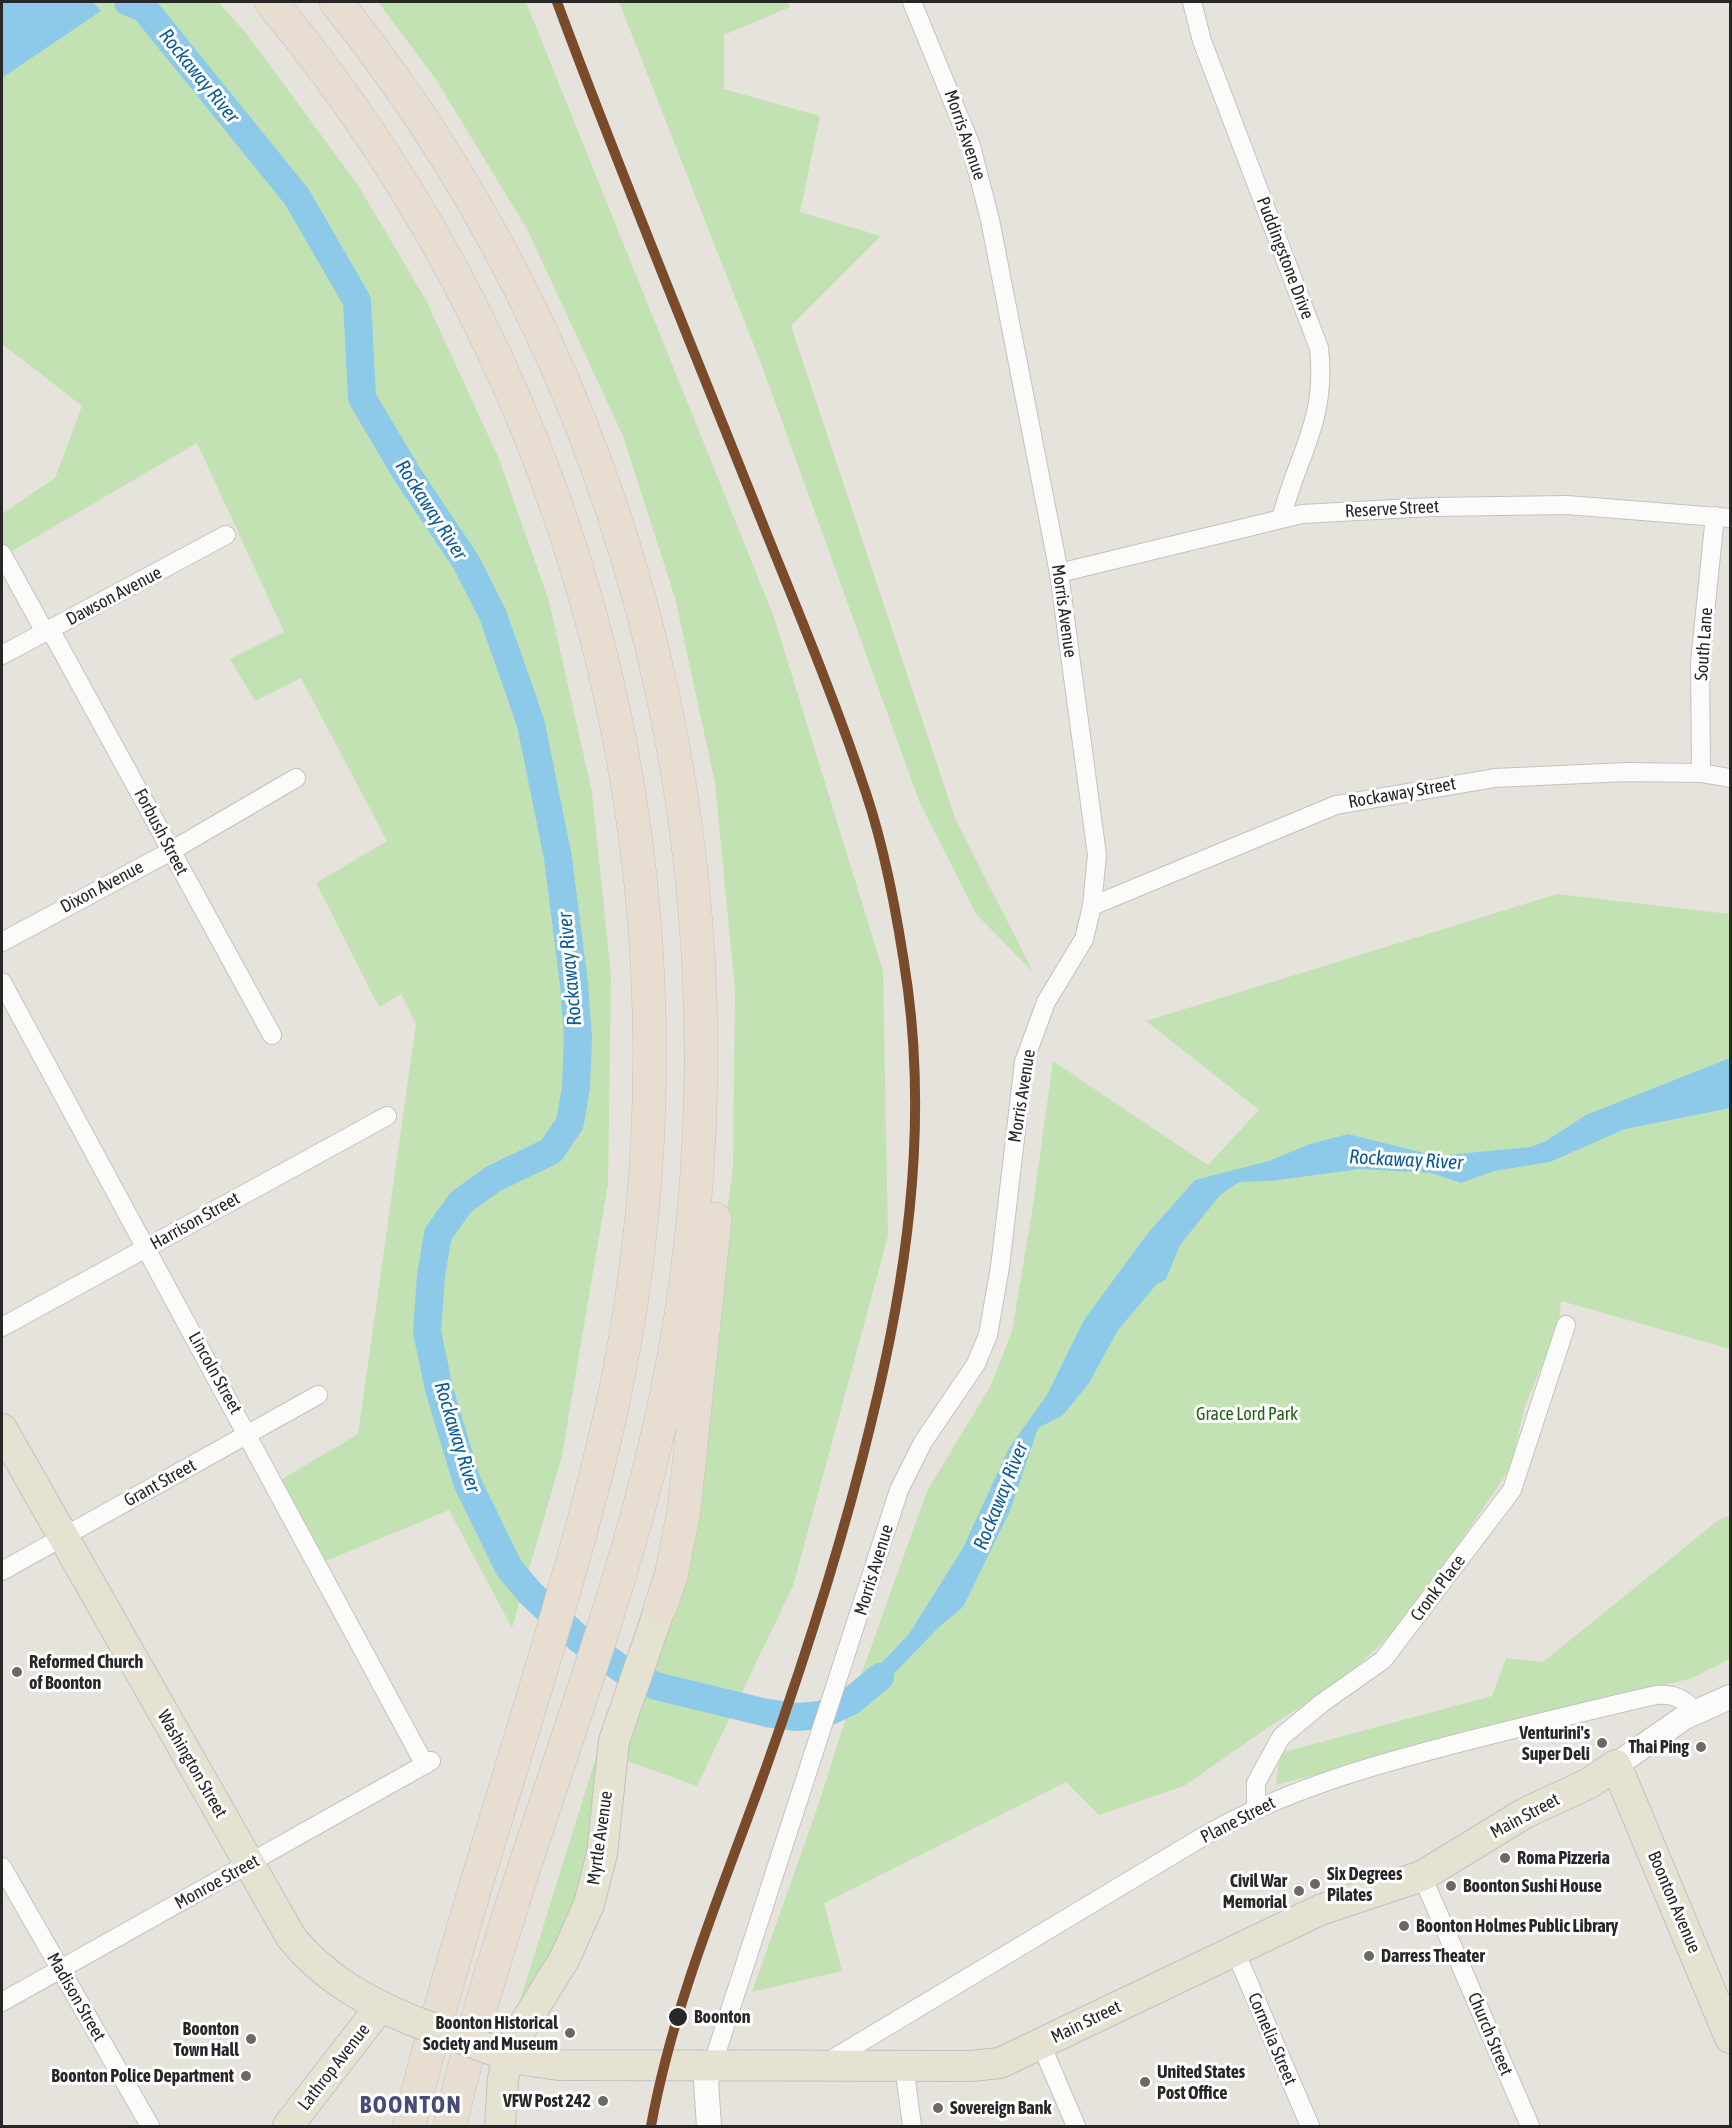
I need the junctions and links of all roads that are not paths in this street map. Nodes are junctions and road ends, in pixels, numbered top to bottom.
1 (271, 2) edge
2 (336, 2) edge
3 (912, 2) edge
4 (1191, 2) edge
5 (1723, 517) edge
6 (1281, 519) junction
7 (226, 535) dead end
8 (2, 554) edge
9 (1059, 573) junction
10 (48, 631) junction
11 (652, 646) junction
12 (2, 655) edge
13 (1701, 773) junction
14 (296, 778) dead end
15 (1731, 778) edge
16 (171, 851) junction
17 (1092, 906) junction
18 (2, 942) edge
19 (2, 982) edge
20 (272, 1035) dead end
21 (387, 1116) dead end
22 (146, 1248) junction
23 (1566, 1325) dead end
24 (2, 1327) edge
25 (318, 1395) dead end
26 (2, 1429) edge
27 (248, 1433) junction
28 (62, 1537) junction
29 (2, 1571) edge
30 (657, 1616) joint
31 (1731, 1697) edge
32 (1695, 1712) junction
33 (428, 1763) joint
34 (1616, 1765) junction
35 (1256, 1808) junction
36 (249, 1865) junction
37 (2, 1867) edge
38 (1422, 1876) junction
39 (1235, 1951) junction
40 (59, 1969) junction
41 (451, 1975) junction
42 (2, 2002) edge
43 (380, 2007) junction
44 (1731, 2038) edge
45 (1041, 2044) junction
46 (502, 2053) junction
47 (821, 2065) junction
48 (904, 2065) junction
49 (704, 2066) junction
50 (150, 2127) edge
51 (288, 2127) edge
52 (397, 2127) edge
53 (409, 2127) edge
54 (450, 2127) edge
55 (500, 2127) edge
56 (709, 2127) edge
57 (912, 2127) edge
58 (1076, 2127) edge
59 (1310, 2127) edge
60 (1530, 2127) edge

1 - 41 highway
2 - 11 highway
3 - 9 street, Morris Avenue
4 - 6 street, Puddingstone Drive
5 - 6 street, Reserve Street
5 - 13 street, South Lane
6 - 9 street, Reserve Street
7 - 10 street, Dawson Avenue
8 - 10 street, Forbush Street
9 - 17 street, Morris Avenue
10 - 12 street, Dawson Avenue
10 - 16 street, Forbush Street
11 - 30 highway
11 - 54 highway
13 - 15 street, Rockaway Street
13 - 17 street, Rockaway Street
14 - 16 street, Dixon Avenue
16 - 18 street, Dixon Avenue
16 - 20 street, Forbush Street
17 - 49 street, Morris Avenue
19 - 22 street, Lincoln Street
21 - 22 street, Harrison Street
22 - 24 street, Harrison Street
22 - 27 street, Lincoln Street
23 - 35 street, Cronk Place
25 - 27 street, Grant Street
26 - 28 main road, Washington Street
27 - 28 street, Grant Street
27 - 33 street, Lincoln Street
28 - 29 street, Grant Street
28 - 36 main road, Washington Street
30 - 46 main road, Myrtle Avenue
31 - 32 street, Main Street
32 - 34 street, Main Street
32 - 35 street, Plane Street
33 - 36 street, Monroe Street
34 - 38 main road, Main Street
34 - 44 main road, Boonton Avenue
35 - 47 street, Plane Street
36 - 40 street, Monroe Street
36 - 43 main road, Washington Street
37 - 40 street, Madison Street
38 - 39 main road, Main Street
38 - 60 street, Church Street
39 - 45 main road, Main Street
39 - 59 street, Cornelia Street
40 - 42 street, Monroe Street
40 - 50 street, Madison Street
41 - 52 highway
41 - 53 highway
43 - 46 main road, Main Street, bridge
43 - 51 main road, Lathrop Avenue
45 - 48 main road, Main Street
45 - 58 street
46 - 49 main road, Main Street
46 - 55 main road, Myrtle Avenue
47 - 48 main road, Main Street
47 - 49 main road, Main Street
48 - 57 street
49 - 56 street

